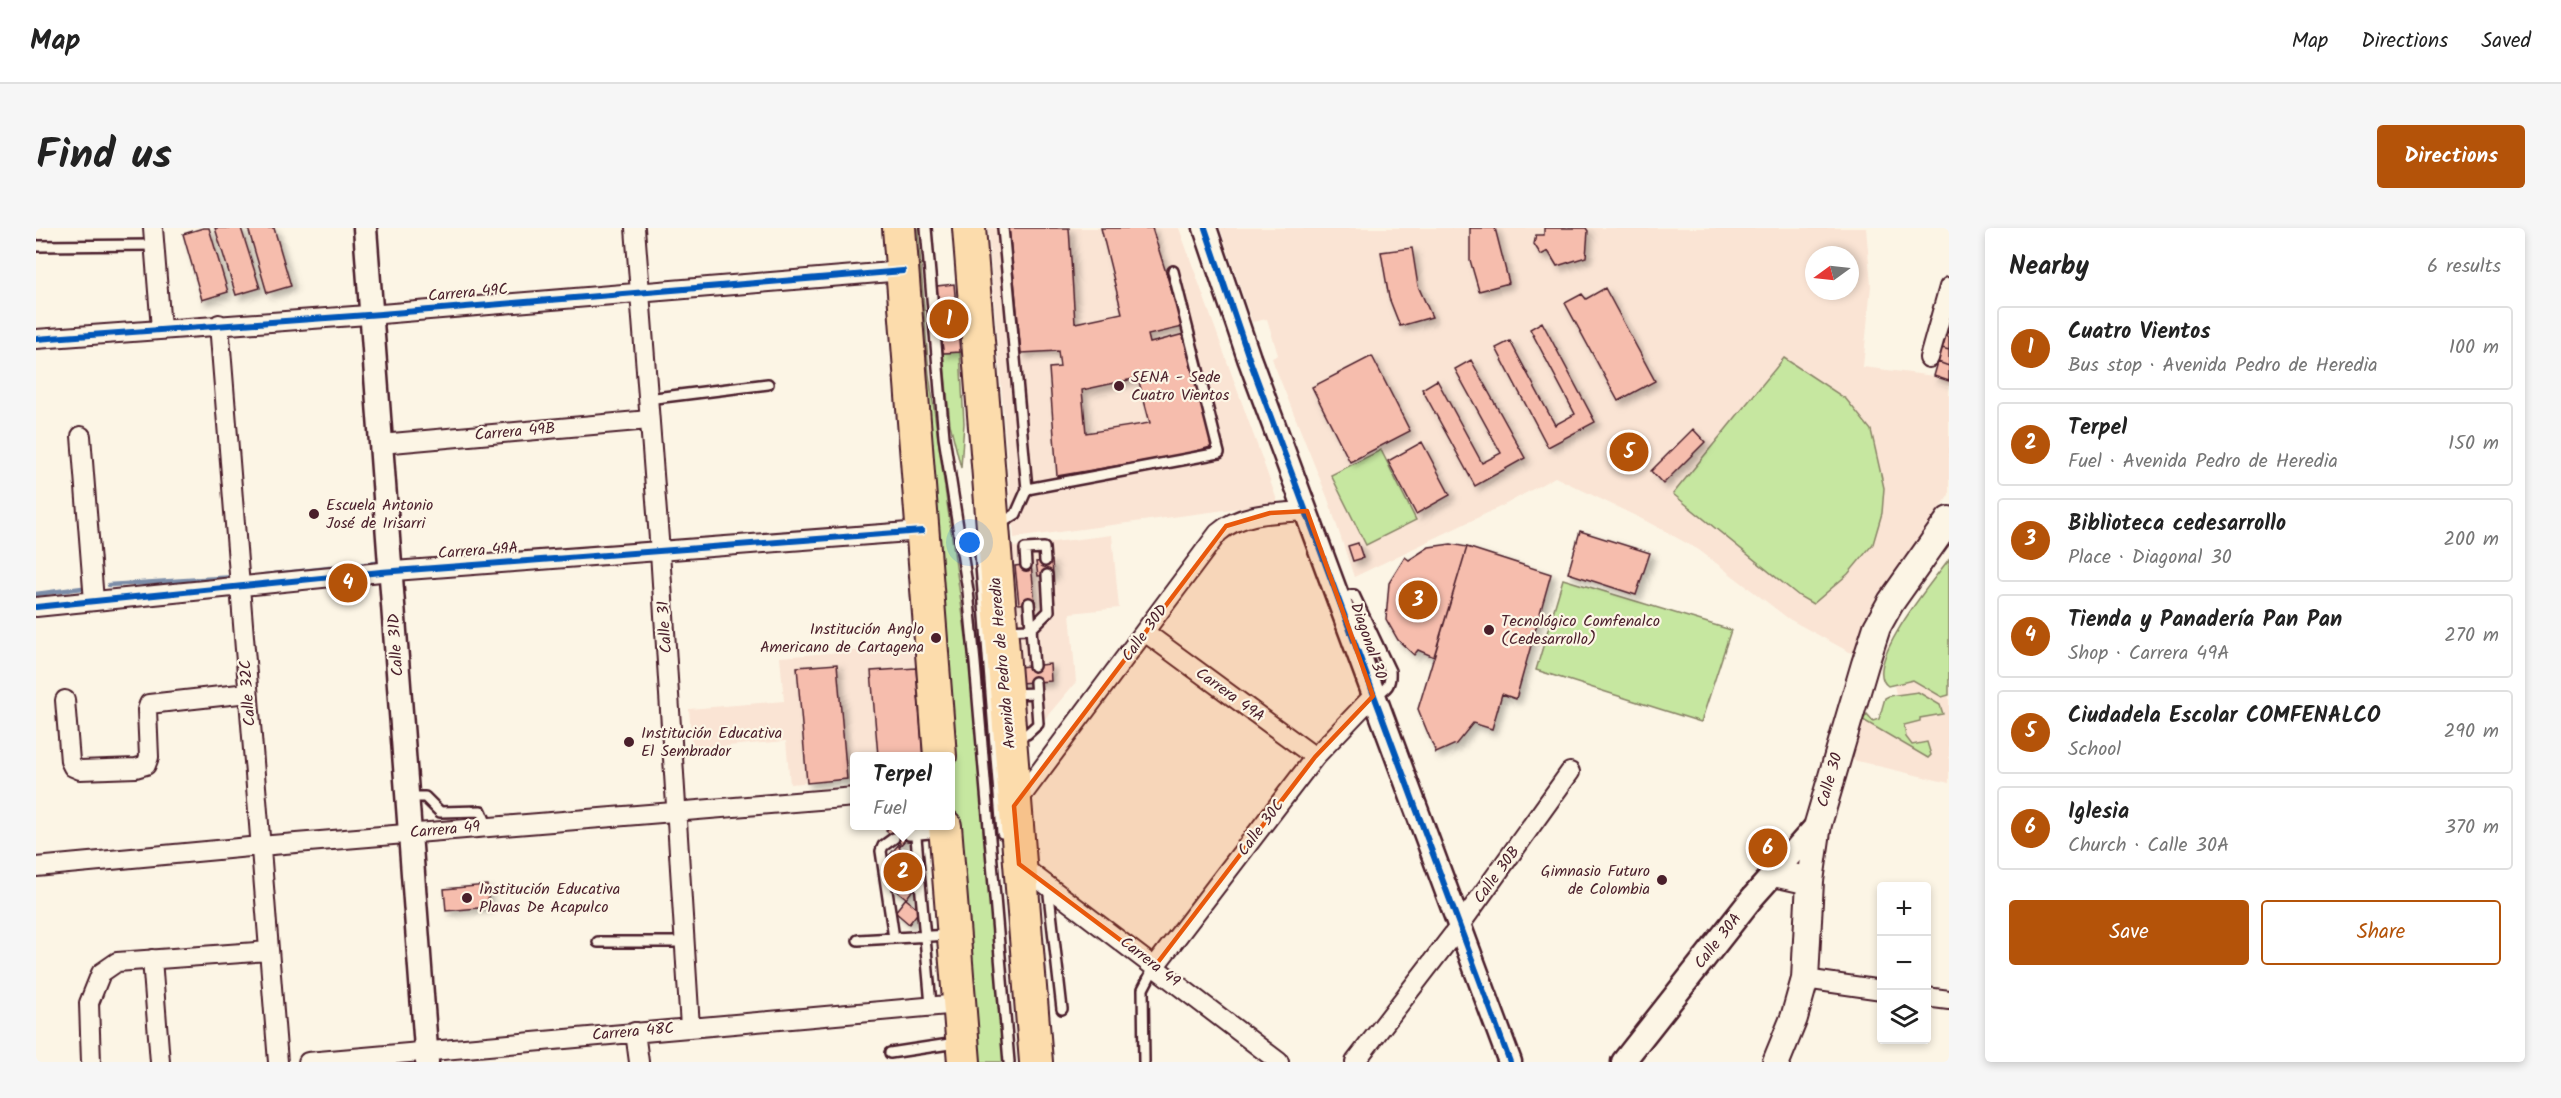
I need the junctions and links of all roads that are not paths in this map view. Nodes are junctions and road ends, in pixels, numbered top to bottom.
1 (365, 228) edge
2 (635, 228) edge
3 (899, 228) edge
4 (926, 228) edge
5 (969, 228) edge
6 (1003, 228) edge
7 (1205, 228) edge
8 (153, 236) edge
9 (36, 246) edge
10 (903, 271) junction
11 (1173, 271) dead end
12 (1949, 287) edge
13 (638, 293) junction
14 (371, 314) junction
15 (219, 324) junction
16 (161, 329) junction
17 (36, 339) edge
18 (1929, 358) dead end
19 (768, 384) dead end
20 (647, 399) junction
21 (649, 420) junction
22 (81, 436) dead end
23 (381, 444) junction
24 (1027, 489) junction
25 (1307, 511) junction
26 (1949, 520) edge
27 (922, 531) junction
28 (986, 538) junction
29 (660, 552) junction
30 (1045, 561) dead end
31 (1026, 565) dead end
32 (390, 571) junction
33 (1047, 575) dead end
34 (240, 586) junction
35 (94, 601) junction
36 (1029, 603) dead end
37 (36, 607) edge
38 (1031, 629) junction
39 (1000, 630) junction
40 (1146, 633) junction
41 (1034, 666) dead end
42 (1035, 682) dead end
43 (248, 693) junction
44 (1036, 693) junction
45 (1005, 694) junction
46 (1373, 696) junction
47 (65, 700) dead end
48 (1009, 736) junction
49 (940, 752) edge
50 (1315, 757) junction
51 (1570, 771) dead end
52 (407, 797) junction
53 (850, 797) edge
54 (1014, 806) junction
55 (677, 812) junction
56 (1818, 824) junction
57 (488, 827) junction
58 (926, 830) edge
59 (410, 833) junction
60 (894, 838) dead end
61 (260, 846) junction
62 (1011, 855) junction
63 (36, 867) edge
64 (1774, 873) junction
65 (1810, 881) junction
66 (1047, 884) junction
67 (1458, 928) junction
68 (939, 935) junction
69 (894, 938) junction
70 (858, 940) dead end
71 (598, 942) dead end
72 (685, 942) junction
73 (269, 951) junction
74 (152, 960) junction
75 (1155, 966) junction
76 (1805, 979) junction
77 (1877, 989) edge
78 (1931, 998) edge
79 (1949, 1000) edge
80 (945, 1004) junction
81 (1062, 1009) dead end
82 (690, 1027) junction
83 (635, 1032) junction
84 (963, 1052) edge
85 (890, 1053) dead end
86 (427, 1057) edge
87 (1274, 1060) edge
88 (91, 1062) edge
89 (160, 1062) edge
90 (278, 1062) edge
91 (308, 1062) edge
92 (639, 1062) edge
93 (1009, 1062) edge
94 (1036, 1062) edge
95 (1144, 1062) edge
96 (1355, 1062) edge
97 (1509, 1062) edge
98 (1623, 1062) edge
99 (1776, 1062) edge

1 - 14 street, Calle 31D
2 - 13 street, Calle 31
3 - 10 highway
4 - 93 lane
5 - 28 highway, Avenida Pedro de Heredia
6 - 24 lane
7 - 25 street, Diagonal 30
8 - 9 lane
8 - 16 street
10 - 13 street, Carrera 49C
10 - 27 highway
11 - 24 lane
12 - 18 street
13 - 14 street, Carrera 49C
13 - 20 street, Calle 31
14 - 15 street, Carrera 49C
14 - 23 street, Calle 31D
15 - 16 street, Carrera 49C
15 - 34 street, Calle 32C
16 - 17 street, Carrera 49C
19 - 20 lane
20 - 21 street, Calle 31
21 - 23 street, Carrera 49B
21 - 29 street, Calle 31
22 - 35 street
23 - 32 street, Calle 31D
24 - 28 lane
25 - 40 street, Calle 30D
25 - 46 street, Diagonal 30
26 - 56 main road, Calle 30
27 - 29 street, Carrera 49A
27 - 49 highway
28 - 39 highway, Avenida Pedro de Heredia
28 - 62 lane
29 - 32 street, Carrera 49A
29 - 55 street, Calle 31
30 - 31 lane
32 - 34 street, Carrera 49A
32 - 52 street, Calle 31D
33 - 38 lane
34 - 35 street, Carrera 49A
34 - 43 street, Calle 32C
35 - 37 street, Carrera 49A
36 - 38 lane
38 - 39 lane
38 - 41 lane
39 - 45 highway, Avenida Pedro de Heredia
40 - 50 street, Carrera 49A
40 - 54 street, Calle 30D
42 - 44 lane
43 - 47 street
43 - 61 street, Calle 32C
44 - 45 lane
44 - 48 lane
45 - 48 highway, Avenida Pedro de Heredia
46 - 50 street, Calle 30C
46 - 67 street, Diagonal 30
48 - 54 highway, Avenida Pedro de Heredia
50 - 75 street, Calle 30C
51 - 67 street, Calle 30B
52 - 57 lane
52 - 59 street, Calle 31D
53 - 55 street, Carrera 49
54 - 62 highway, Avenida Pedro de Heredia
55 - 57 street, Carrera 49
55 - 72 street, Calle 31
56 - 64 street, Calle 30A
56 - 65 main road, Calle 30
57 - 59 street, Carrera 49
58 - 68 highway
59 - 61 street, Carrera 49
59 - 86 street, Calle 31D
60 - 69 lane
61 - 63 street, Carrera 49
61 - 73 street, Calle 32C
62 - 66 street, Carrera 49
62 - 94 highway, Avenida Pedro de Heredia
64 - 65 main road
64 - 98 street, Calle 30A
65 - 76 main road, Calle 30
66 - 75 street, Carrera 49
66 - 81 lane
67 - 96 street, Calle 30B
67 - 97 street, Diagonal 30
68 - 69 lane
68 - 80 highway
69 - 70 lane
71 - 72 lane
72 - 82 street, Calle 31
73 - 74 street
73 - 90 street, Calle 32C
74 - 88 street
74 - 89 street
75 - 87 street, Carrera 49
75 - 95 lane
76 - 77 street
76 - 99 main road, Calle 30
78 - 79 street
80 - 82 street, Carrera 48C
80 - 84 highway
82 - 83 street, Carrera 48C
83 - 86 street, Carrera 48C
83 - 92 street
84 - 85 lane
86 - 91 street, Carrera 48C

